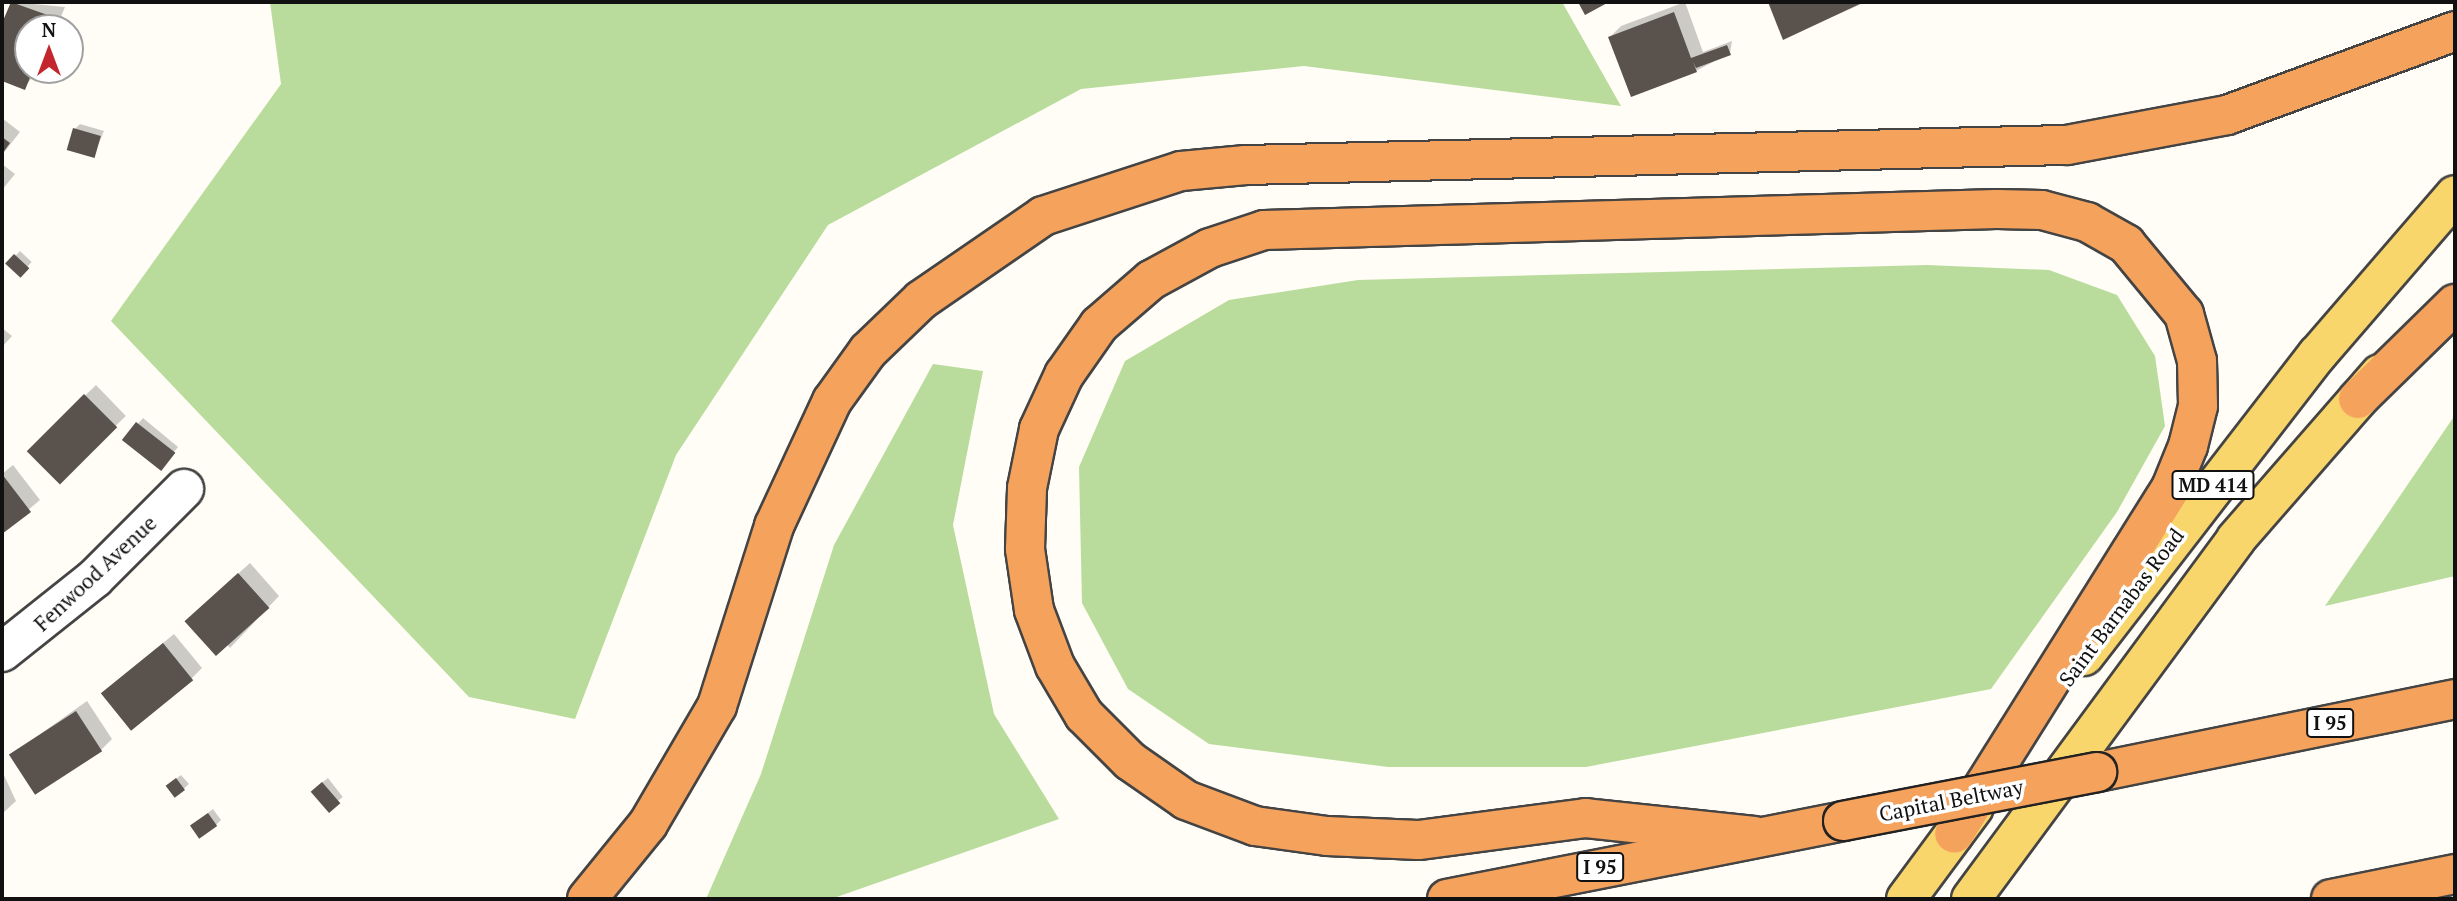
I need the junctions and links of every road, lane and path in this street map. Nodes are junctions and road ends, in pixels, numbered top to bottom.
1 (2455, 31) edge
2 (2455, 195) edge
3 (2455, 292) edge
4 (2455, 304) edge
5 (2358, 398) junction
6 (184, 489) dead end
7 (2, 652) edge
8 (2455, 698) edge
9 (1954, 834) junction
10 (1754, 836) junction
11 (2455, 874) edge
12 (587, 899) edge
13 (1447, 899) edge
14 (1906, 899) edge
15 (1971, 899) edge
16 (2331, 899) edge

1 - 12 highway
2 - 9 main road, Saint Barnabas Road / MD 414
3 - 5 main road, MD 414
4 - 5 highway
5 - 15 main road, MD 414
6 - 7 street, Fenwood Avenue
8 - 10 highway, Capital Beltway / I 95, bridge
9 - 10 highway
9 - 14 main road, Saint Barnabas Road / MD 414
10 - 13 highway, Capital Beltway / I 95
11 - 16 highway

